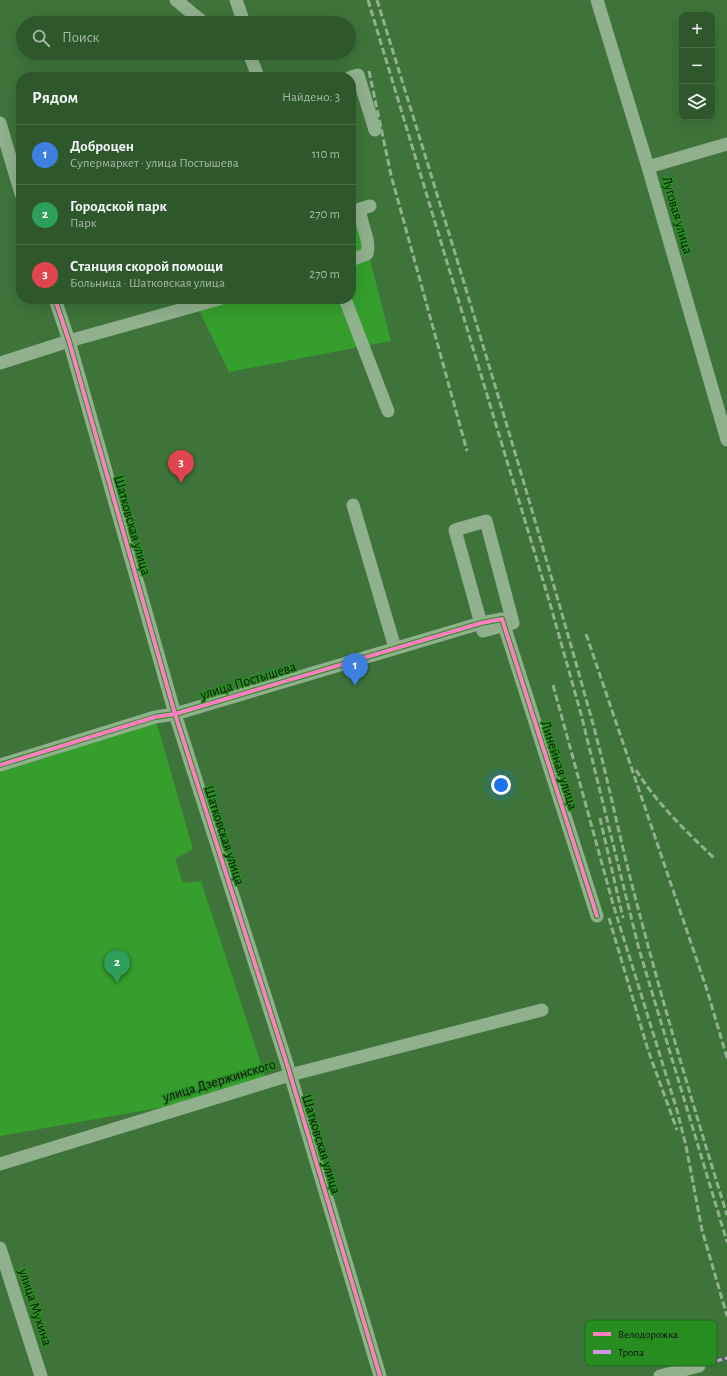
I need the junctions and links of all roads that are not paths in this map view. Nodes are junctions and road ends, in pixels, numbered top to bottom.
1 (176, 0) edge
2 (236, 0) edge
3 (597, 0) edge
4 (195, 16) edge
5 (242, 16) edge
6 (252, 60) edge
7 (256, 72) edge
8 (356, 76) edge
9 (0, 123) edge
10 (375, 130) dead end
11 (727, 144) edge
12 (648, 167) junction
13 (16, 171) edge
14 (370, 206) dead end
15 (356, 258) edge
16 (57, 304) edge
17 (201, 304) edge
18 (347, 304) edge
19 (69, 341) junction
20 (0, 363) edge
21 (388, 411) dead end
22 (727, 440) edge
23 (353, 505) dead end
24 (503, 622) junction
25 (481, 623) junction
26 (395, 648) junction
27 (175, 714) junction
28 (0, 765) edge
29 (597, 916) dead end
30 (542, 1010) dead end
31 (290, 1075) junction
32 (0, 1164) edge
33 (0, 1248) edge
34 (699, 1366) dead end
35 (41, 1376) edge
36 (380, 1376) edge
37 (660, 1376) edge

1 - 4 street
2 - 5 street
3 - 12 street, Луговая улица
6 - 7 street
8 - 10 street
9 - 13 street
11 - 12 street
12 - 22 street, Луговая улица
14 - 15 street
16 - 19 street, Шатковская улица
17 - 19 street
18 - 21 street
19 - 20 street
19 - 27 street, Шатковская улица
23 - 26 street
24 - 25 street, улица Постышева
24 - 25 street
24 - 29 street, Линейная улица
25 - 26 street, улица Постышева
26 - 27 street, улица Постышева
27 - 28 street, улица Постышева
27 - 31 street, Шатковская улица
30 - 31 street, улица Дзержинского
31 - 32 street, улица Дзержинского
31 - 36 street, Шатковская улица
33 - 35 street, улица Мухина
34 - 37 street

